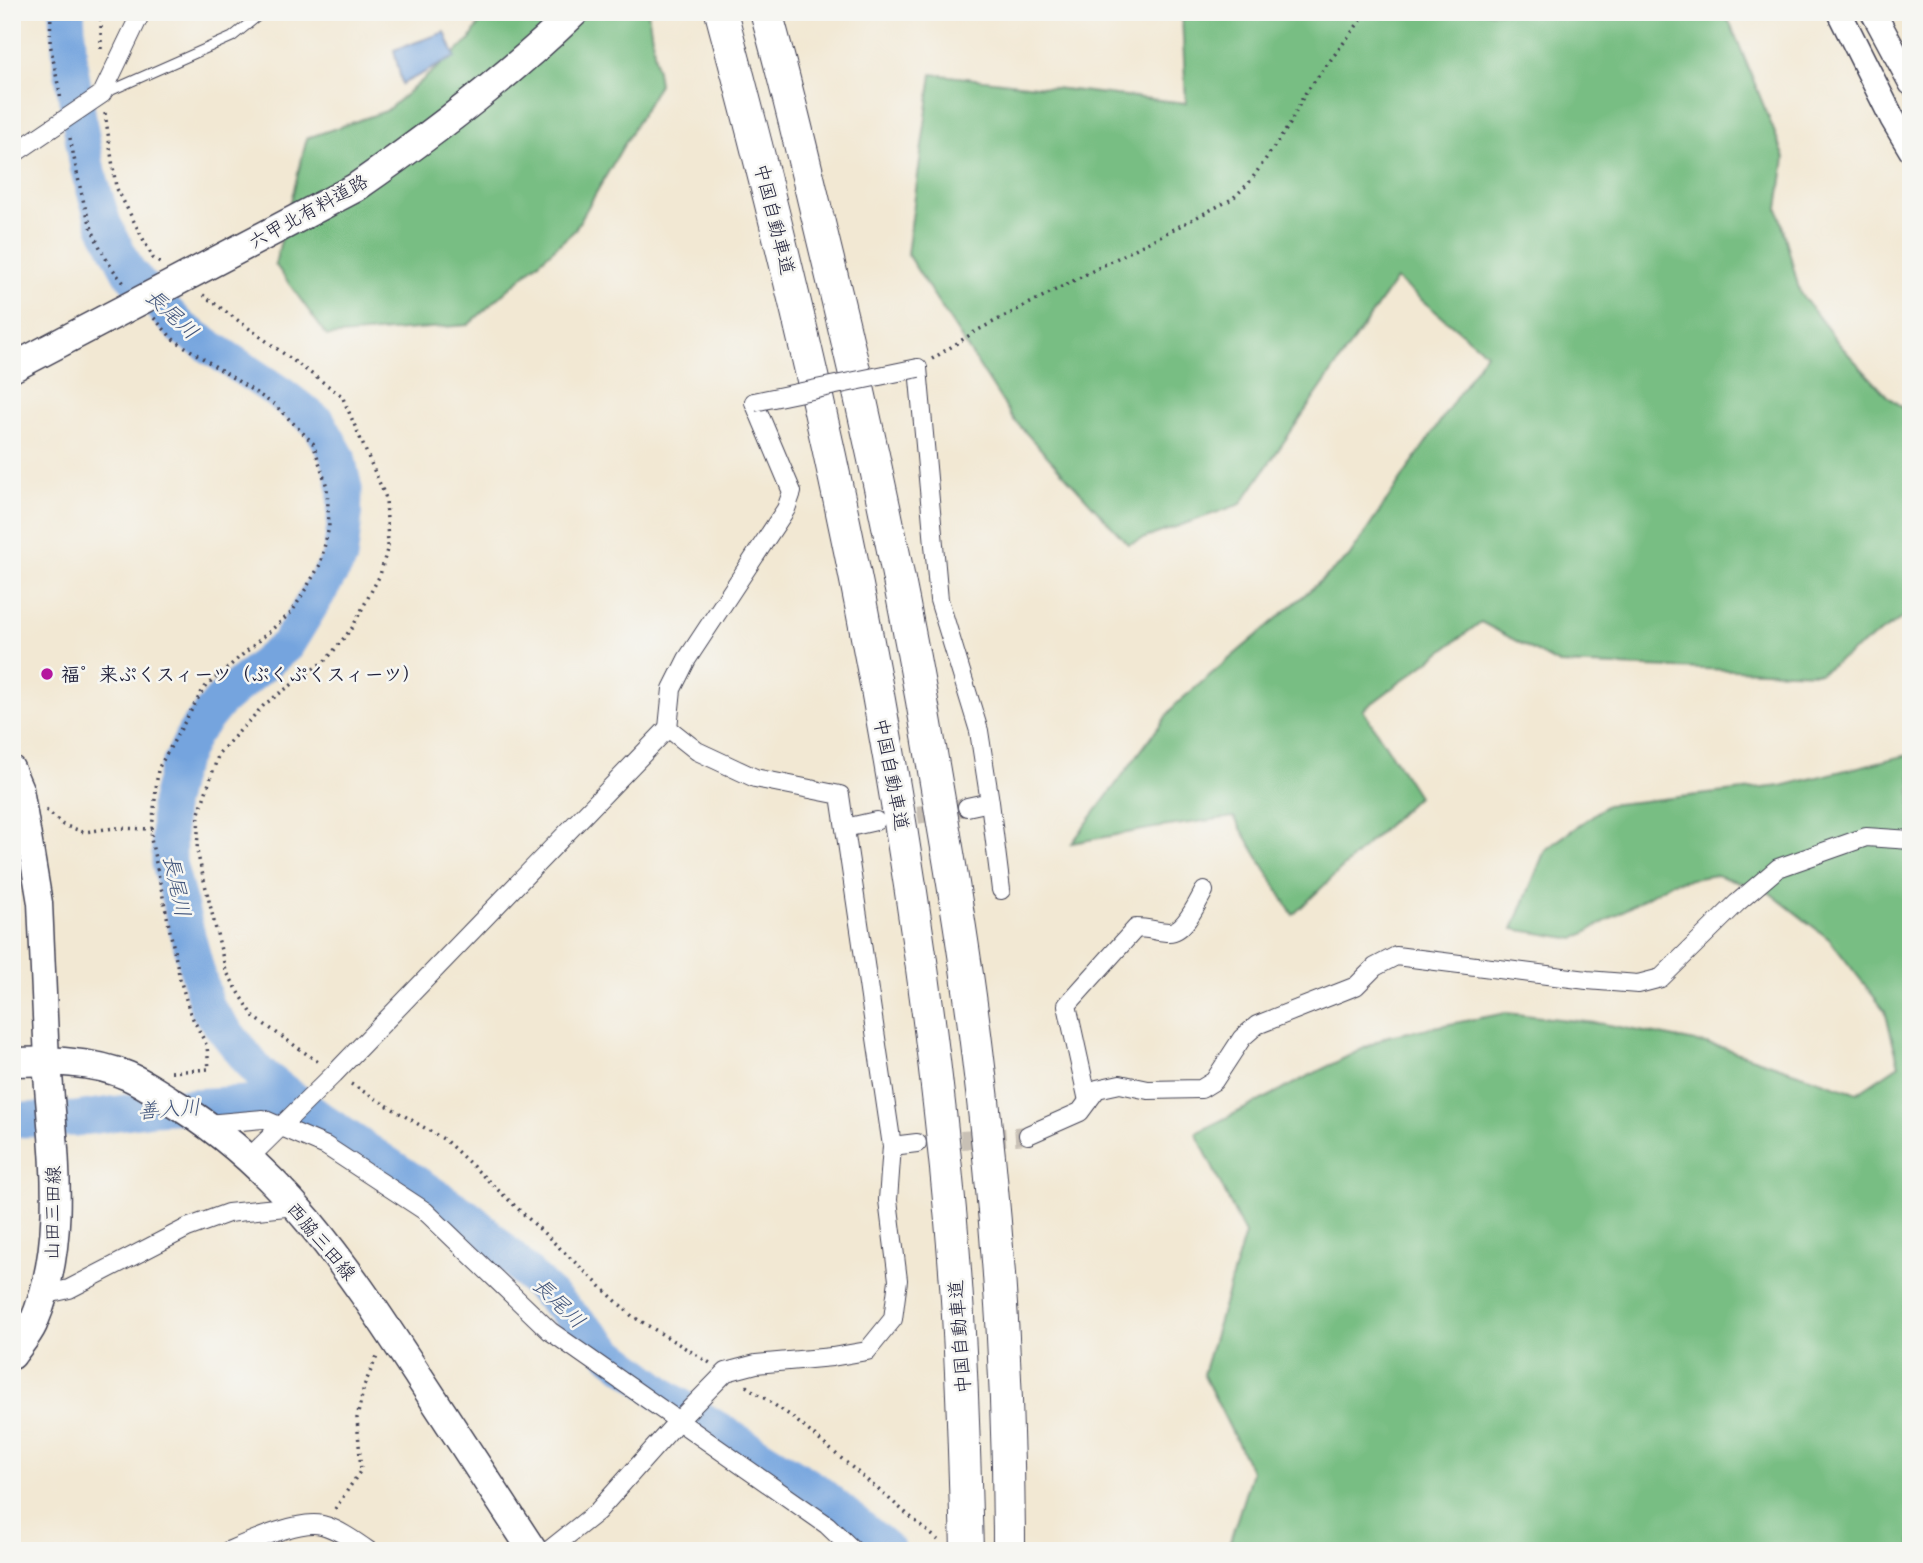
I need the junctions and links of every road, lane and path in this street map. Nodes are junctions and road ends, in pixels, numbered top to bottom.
1 (51, 12) edge
2 (138, 12) edge
3 (263, 12) edge
4 (575, 12) edge
5 (721, 12) edge
6 (765, 12) edge
7 (1367, 12) edge
8 (1839, 12) edge
9 (1872, 12) edge
10 (1911, 83) edge
11 (102, 94) junction
12 (66, 121) junction
13 (1911, 150) edge
14 (12, 155) edge
15 (164, 267) dead end
16 (197, 291) dead end
17 (132, 292) dead end
18 (148, 311) dead end
19 (12, 368) edge
20 (918, 368) junction
21 (668, 728) junction
22 (16, 778) edge
23 (990, 802) junction
24 (967, 807) tunnel mouth
25 (876, 821) tunnel mouth
26 (845, 828) junction
27 (152, 829) junction
28 (1911, 840) edge
29 (1001, 890) dead end
30 (1204, 891) dead end
31 (47, 1061) junction
32 (12, 1062) edge
33 (334, 1074) junction
34 (157, 1079) junction
35 (1088, 1101) junction
36 (202, 1120) junction
37 (282, 1127) junction
38 (1028, 1135) tunnel mouth
39 (917, 1143) tunnel mouth
40 (891, 1146) junction
41 (249, 1158) junction
42 (295, 1206) junction
43 (43, 1295) junction
44 (390, 1333) junction
45 (12, 1356) edge
46 (726, 1372) junction
47 (678, 1421) junction
48 (325, 1526) junction
49 (952, 1545) edge
50 (228, 1551) edge
51 (369, 1551) edge
52 (533, 1551) edge
53 (548, 1551) edge
54 (854, 1551) edge
55 (1009, 1551) edge

1 - 12 path
2 - 11 street
3 - 11 lane
4 - 19 main road, 六甲北有料道路, bridge
5 - 49 highway, 中国自動車道
6 - 55 highway
7 - 20 path
8 - 13 street
9 - 10 street
11 - 12 street
11 - 15 path
12 - 14 street
12 - 17 path
16 - 33 path
18 - 27 path
20 - 21 street, bridge
20 - 23 street
21 - 26 street
21 - 33 street
22 - 27 path
22 - 31 street
23 - 24 street
23 - 29 street
25 - 26 street
26 - 40 street
27 - 34 path
28 - 35 street
30 - 35 street
31 - 32 main road, 西脇三田線
31 - 34 main road, 西脇三田線
31 - 43 main road, 山田三田線
33 - 37 street
33 - 46 path
34 - 36 main road, 西脇三田線
35 - 38 street
36 - 37 street
36 - 41 main road, 西脇三田線
37 - 41 street
37 - 47 street
39 - 40 street
40 - 46 street
41 - 42 main road, 西脇三田線
42 - 43 street
42 - 44 main road, 西脇三田線
43 - 45 main road, 山田三田線
44 - 48 path
44 - 52 main road, 西脇三田線
46 - 47 street
46 - 49 path
47 - 53 street
47 - 54 street
48 - 50 street
48 - 51 street

